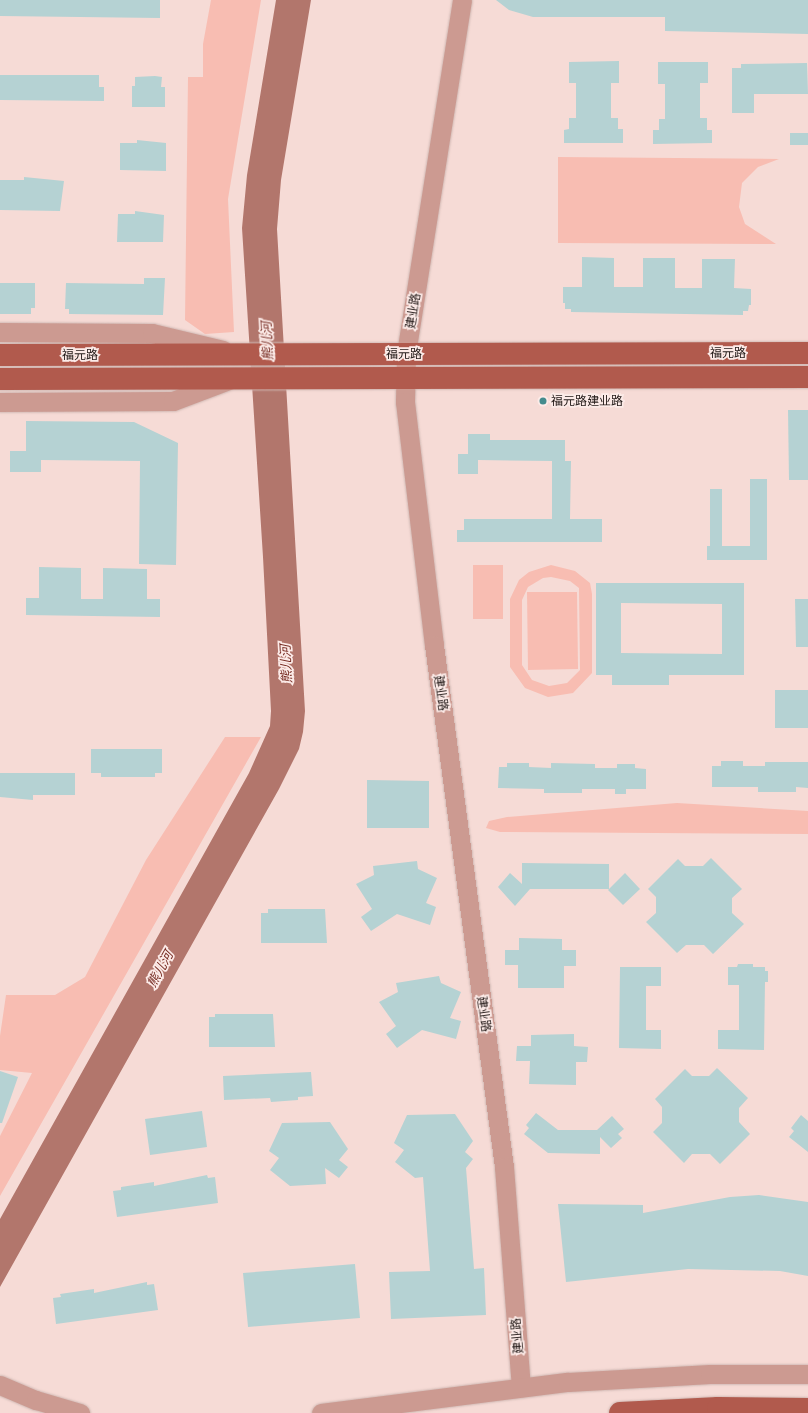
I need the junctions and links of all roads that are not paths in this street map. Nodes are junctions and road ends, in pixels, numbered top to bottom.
1 (462, 0) edge
2 (0, 332) edge
3 (808, 353) edge
4 (406, 354) junction
5 (0, 355) edge
6 (242, 355) junction
7 (808, 377) edge
8 (240, 378) junction
9 (404, 378) junction
10 (0, 379) edge
11 (0, 402) edge
12 (808, 1374) edge
13 (4, 1387) edge
14 (521, 1387) junction
15 (808, 1409) edge
16 (80, 1413) edge
17 (322, 1413) edge
18 (620, 1413) edge

1 - 4 street, 建业路
2 - 6 street
3 - 4 main road, 福元路
4 - 6 main road, 福元路
4 - 9 street, 建业路
5 - 6 main road, 福元路
7 - 9 main road, 福元路
8 - 9 main road, 福元路
8 - 10 main road, 福元路
8 - 11 street
9 - 14 street, 建业路
12 - 14 street
13 - 16 street
14 - 17 street
15 - 18 main road

